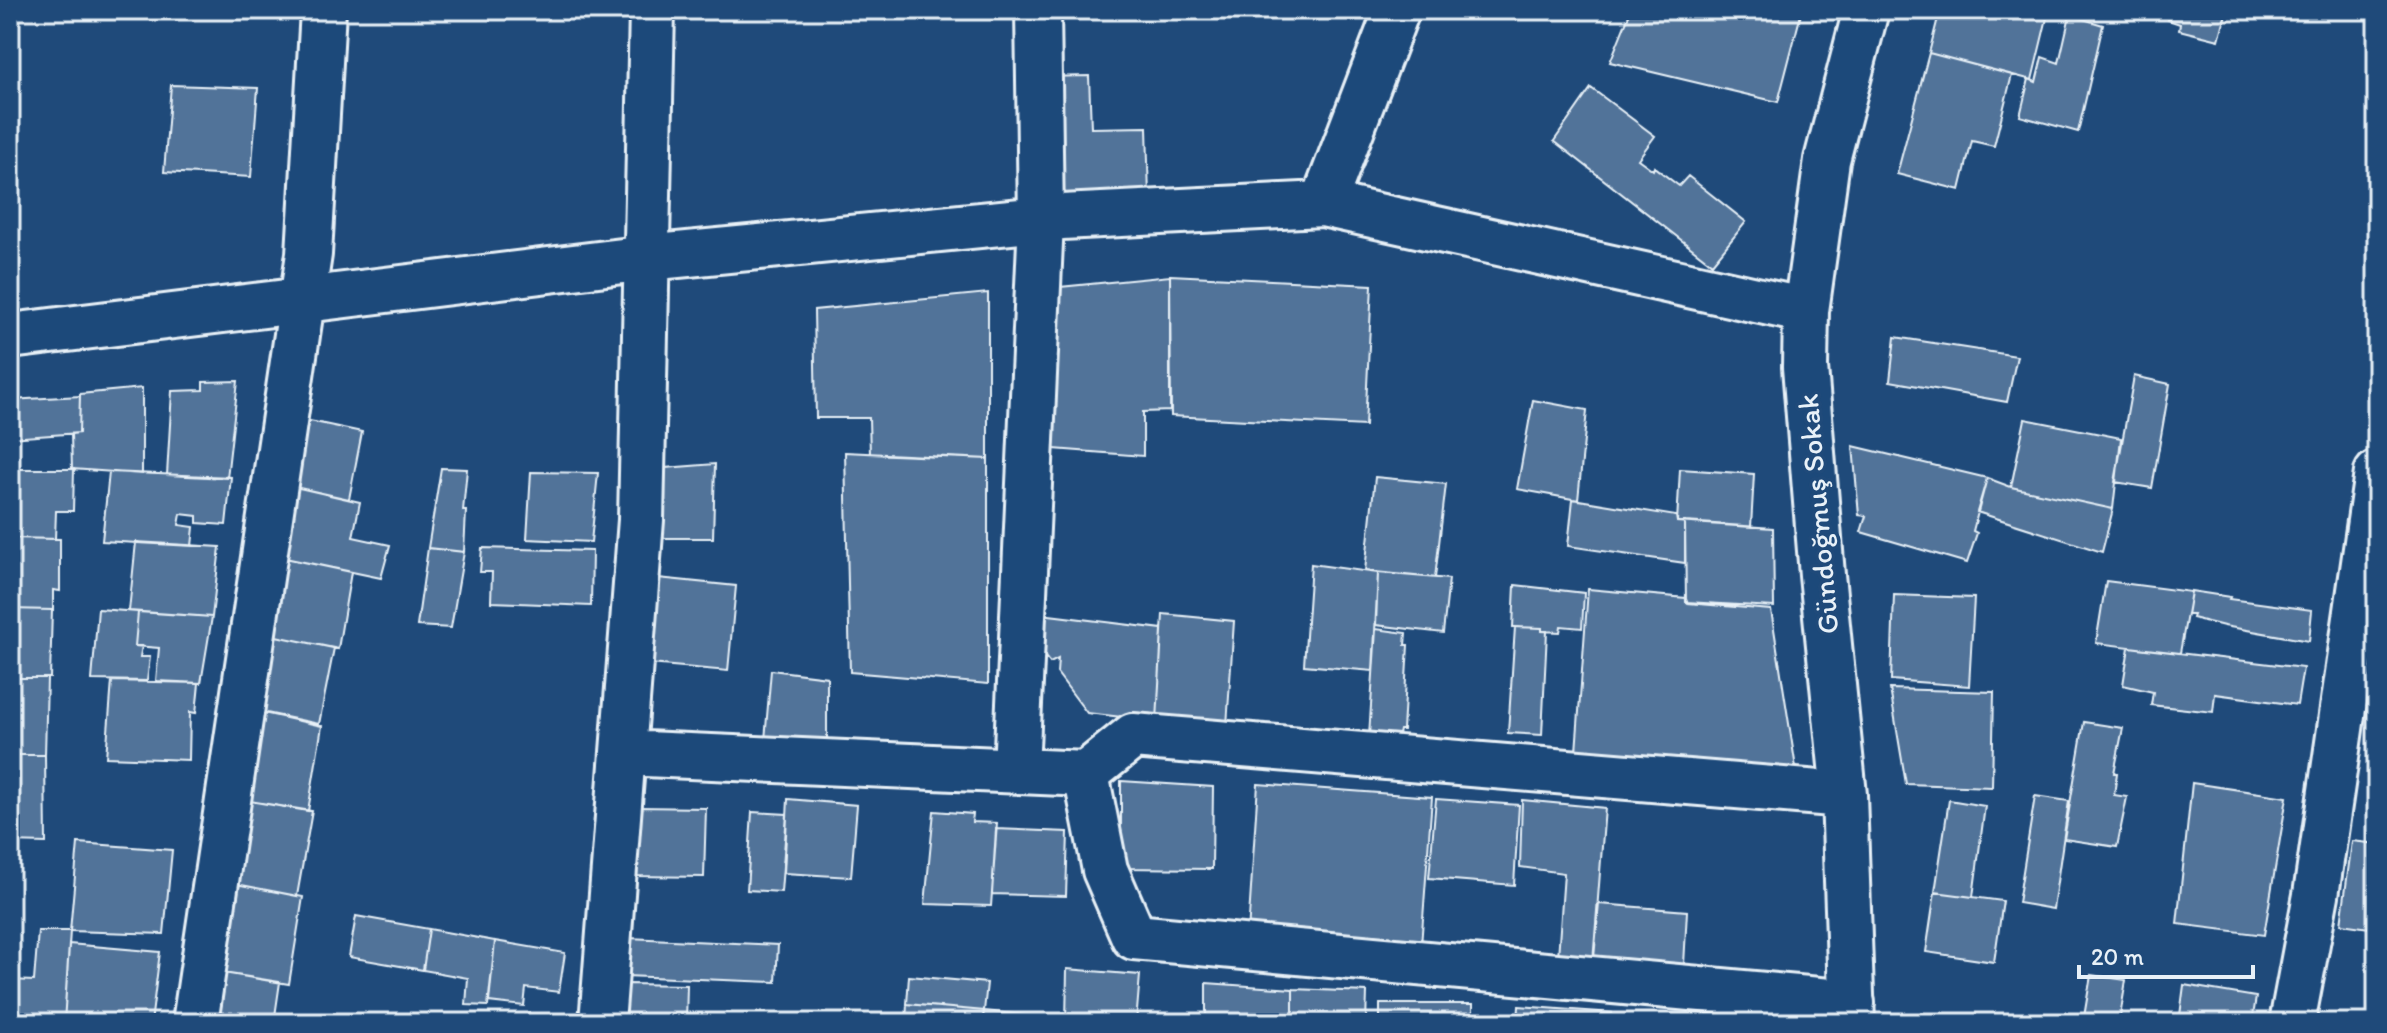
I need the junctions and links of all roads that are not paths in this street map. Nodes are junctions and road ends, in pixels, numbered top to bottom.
1 (323, 10) edge
2 (652, 10) edge
3 (1038, 10) edge
4 (1397, 10) edge
5 (1866, 10) edge
6 (1323, 204) junction
7 (1041, 220) junction
8 (647, 258) junction
9 (302, 300) junction
10 (1806, 311) junction
11 (10, 336) edge
12 (2377, 473) edge
13 (623, 753) junction
14 (1016, 770) junction
15 (1086, 774) junction
16 (1844, 795) junction
17 (1852, 1013) edge
18 (195, 1023) edge
19 (602, 1023) edge
20 (2292, 1023) edge

1 - 9 street
2 - 8 street
3 - 7 street
4 - 6 street
5 - 10 street, Gündoğmuş Sokak
6 - 7 street
6 - 10 street
7 - 8 street
7 - 14 street
8 - 9 street
8 - 13 street
9 - 11 street
9 - 18 street
10 - 16 street, Gündoğmuş Sokak
12 - 20 street
13 - 14 street
13 - 19 street
14 - 15 street
15 - 16 street
15 - 17 street
16 - 17 street, Gündoğmuş Sokak

